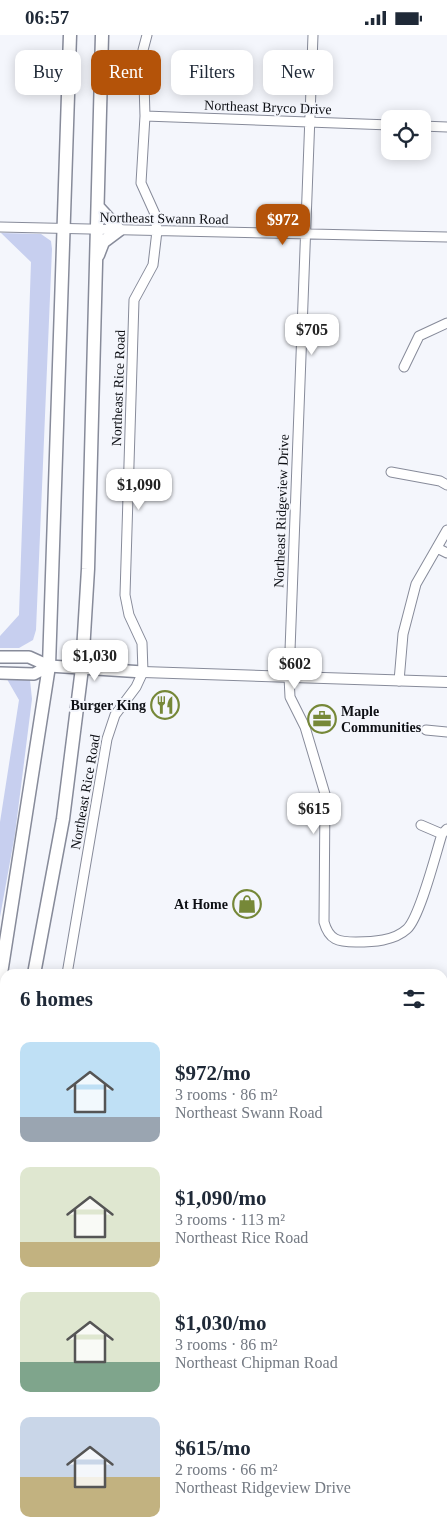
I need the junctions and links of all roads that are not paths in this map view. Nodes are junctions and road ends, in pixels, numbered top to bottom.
1 (70, 35) edge
2 (102, 35) edge
3 (147, 35) edge
4 (313, 35) edge
5 (144, 116) junction
6 (310, 123) junction
7 (381, 125) edge
8 (431, 126) edge
9 (447, 127) edge
10 (98, 207) junction
11 (0, 227) edge
12 (64, 229) junction
13 (97, 230) junction
14 (118, 230) junction
15 (157, 231) junction
16 (304, 235) junction
17 (447, 237) edge
18 (96, 260) junction
19 (447, 323) edge
20 (404, 367) dead end
21 (390, 473) dead end
22 (447, 485) edge
23 (447, 530) edge
24 (437, 548) junction
25 (447, 553) edge
26 (0, 657) edge
27 (49, 667) junction
28 (82, 668) junction
29 (143, 672) junction
30 (0, 673) edge
31 (289, 677) junction
32 (399, 681) junction
33 (447, 682) edge
34 (426, 730) dead end
35 (447, 732) edge
36 (421, 825) dead end
37 (445, 832) edge
38 (2, 969) edge
39 (35, 969) edge
40 (68, 969) edge

1 - 12 main road
2 - 10 main road
3 - 5 street, Northeast Rice Road
4 - 6 street, Northeast Ridgeview Drive
5 - 6 street, Northeast Bryco Drive
5 - 15 street, Northeast Rice Road
6 - 7 street, Northeast Bryco Drive
6 - 16 street, Northeast Ridgeview Drive
8 - 9 street
10 - 13 main road
10 - 14 main road
11 - 12 street, Northeast Swann Road
12 - 13 street, Northeast Swann Road
12 - 27 main road
13 - 14 street, Northeast Swann Road
13 - 18 main road
14 - 15 street, Northeast Swann Road
14 - 18 main road
15 - 16 street, Northeast Swann Road
15 - 29 street, Northeast Rice Road
16 - 17 street, Northeast Swann Road
16 - 31 street, Northeast Ridgeview Drive
18 - 28 main road
19 - 20 street
21 - 22 street
23 - 24 street
24 - 25 street
24 - 32 street
26 - 27 main road
27 - 28 main road
27 - 30 main road
27 - 38 main road
28 - 29 main road
28 - 39 main road
29 - 31 street
29 - 40 street, Northeast Rice Road
31 - 32 street
31 - 37 street, Northeast Ridgeview Drive
32 - 33 street
34 - 35 street
36 - 37 street

